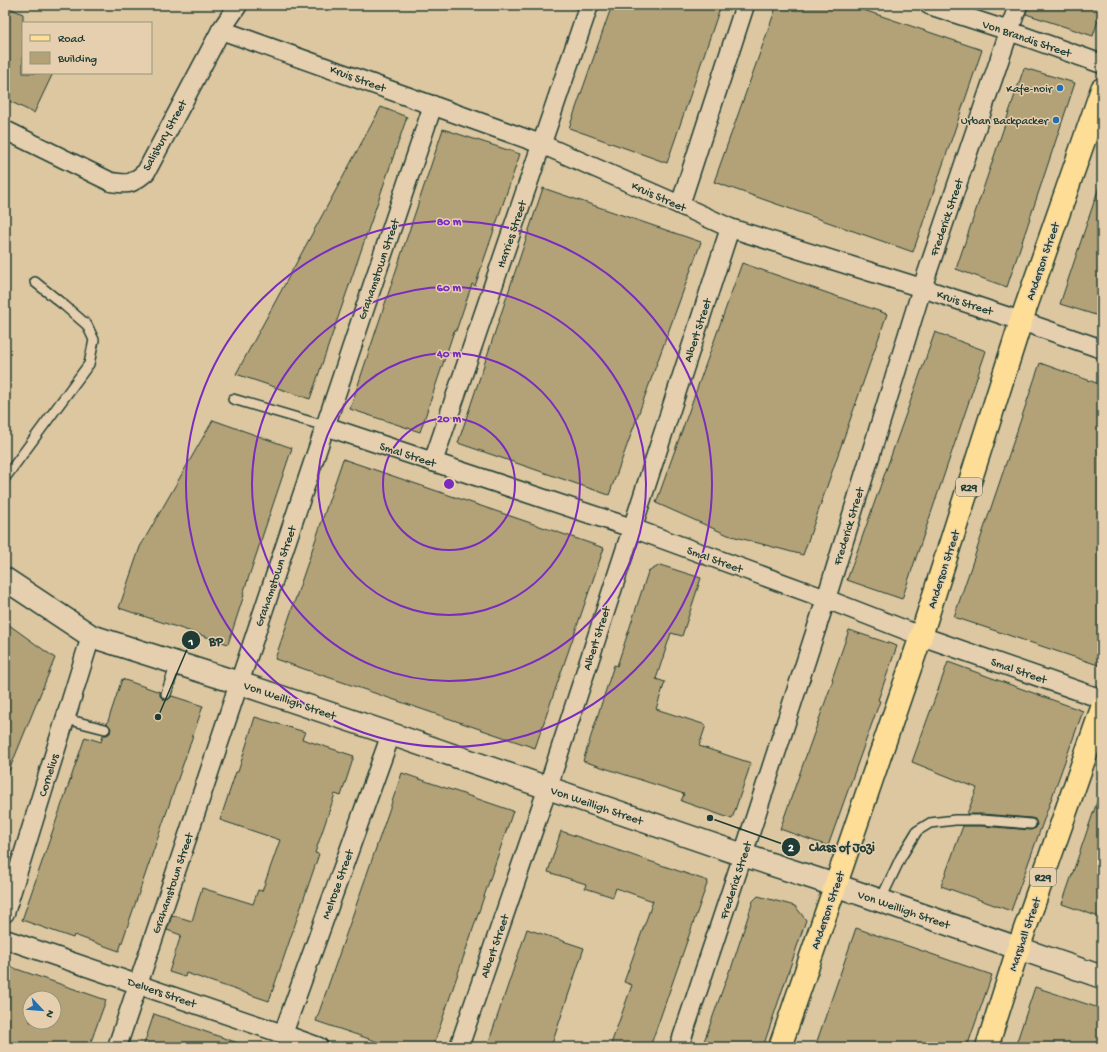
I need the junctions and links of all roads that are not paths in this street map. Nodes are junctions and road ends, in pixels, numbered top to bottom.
1 (238, 5) edge
2 (589, 5) edge
3 (745, 5) edge
4 (928, 5) edge
5 (1018, 5) edge
6 (221, 30) junction
7 (1009, 31) junction
8 (1102, 64) edge
9 (1102, 89) edge
10 (433, 105) junction
11 (5, 130) edge
12 (541, 144) junction
13 (680, 205) junction
14 (730, 228) junction
15 (35, 282) dead end
16 (922, 288) junction
17 (1021, 321) junction
18 (1102, 349) edge
19 (233, 399) dead end
20 (325, 426) junction
21 (433, 462) junction
22 (5, 478) edge
23 (632, 528) junction
24 (5, 579) edge
25 (826, 599) junction
26 (91, 636) junction
27 (921, 636) junction
28 (176, 663) junction
29 (239, 683) junction
30 (166, 694) dead end
31 (1102, 698) edge
32 (1102, 708) edge
33 (66, 719) junction
34 (105, 729) dead end
35 (391, 734) junction
36 (548, 787) junction
37 (1031, 824) dead end
38 (743, 855) junction
39 (835, 885) junction
40 (880, 901) junction
41 (5, 913) edge
42 (5, 939) edge
43 (1018, 949) junction
44 (1102, 977) edge
45 (138, 984) junction
46 (293, 1040) edge
47 (117, 1047) edge
48 (319, 1047) edge
49 (459, 1047) edge
50 (679, 1047) edge
51 (780, 1047) edge
52 (987, 1047) edge

1 - 6 street, Salisbury Street
2 - 12 street, Harries Street
3 - 13 street
4 - 7 street, Von Brandis Street
5 - 7 street, Frederick Street
6 - 10 street, Kruis Street
6 - 11 street, Salisbury Street
7 - 8 street, Von Brandis Street
7 - 16 street, Frederick Street
9 - 17 main road, Anderson Street / R29
10 - 12 street, Kruis Street
10 - 20 street, Grahamstown Street
12 - 13 street, Kruis Street
12 - 21 street, Harries Street
13 - 14 street, Kruis Street
14 - 16 street, Kruis Street
14 - 23 street, Albert Street
15 - 22 lane
16 - 17 street, Kruis Street
16 - 25 street, Frederick Street
17 - 18 street, Kruis Street
17 - 27 main road, Anderson Street / R29
19 - 20 lane
20 - 21 street, Smal Street
20 - 29 street, Grahamstown Street
21 - 23 street, Smal Street
23 - 25 street, Smal Street
23 - 36 street, Albert Street
24 - 26 main road, Von Weilligh Street
25 - 27 street, Smal Street
25 - 38 street, Frederick Street
26 - 28 main road, Von Weilligh Street
26 - 33 street, Cornelius
27 - 31 street, Smal Street
27 - 39 main road, Anderson Street / R29
28 - 29 main road, Von Weilligh Street
28 - 30 lane
29 - 35 main road, Von Weilligh Street
29 - 45 street, Grahamstown Street
32 - 43 main road, Marshall Street / R29
33 - 34 lane
33 - 41 street, Cornelius
35 - 36 main road, Von Weilligh Street
35 - 46 street, Melrose Street
36 - 38 main road, Von Weilligh Street
36 - 49 street, Albert Street
37 - 40 lane
38 - 39 main road, Von Weilligh Street
38 - 50 street, Frederick Street
39 - 40 main road, Von Weilligh Street
39 - 51 main road, Anderson Street / R29
40 - 43 main road, Von Weilligh Street
42 - 45 street, Delvers Street
43 - 44 main road, Von Weilligh Street
43 - 52 main road, Marshall Street / R29
45 - 46 street, Delvers Street
45 - 47 street, Grahamstown Street
46 - 48 street, Delvers Street

